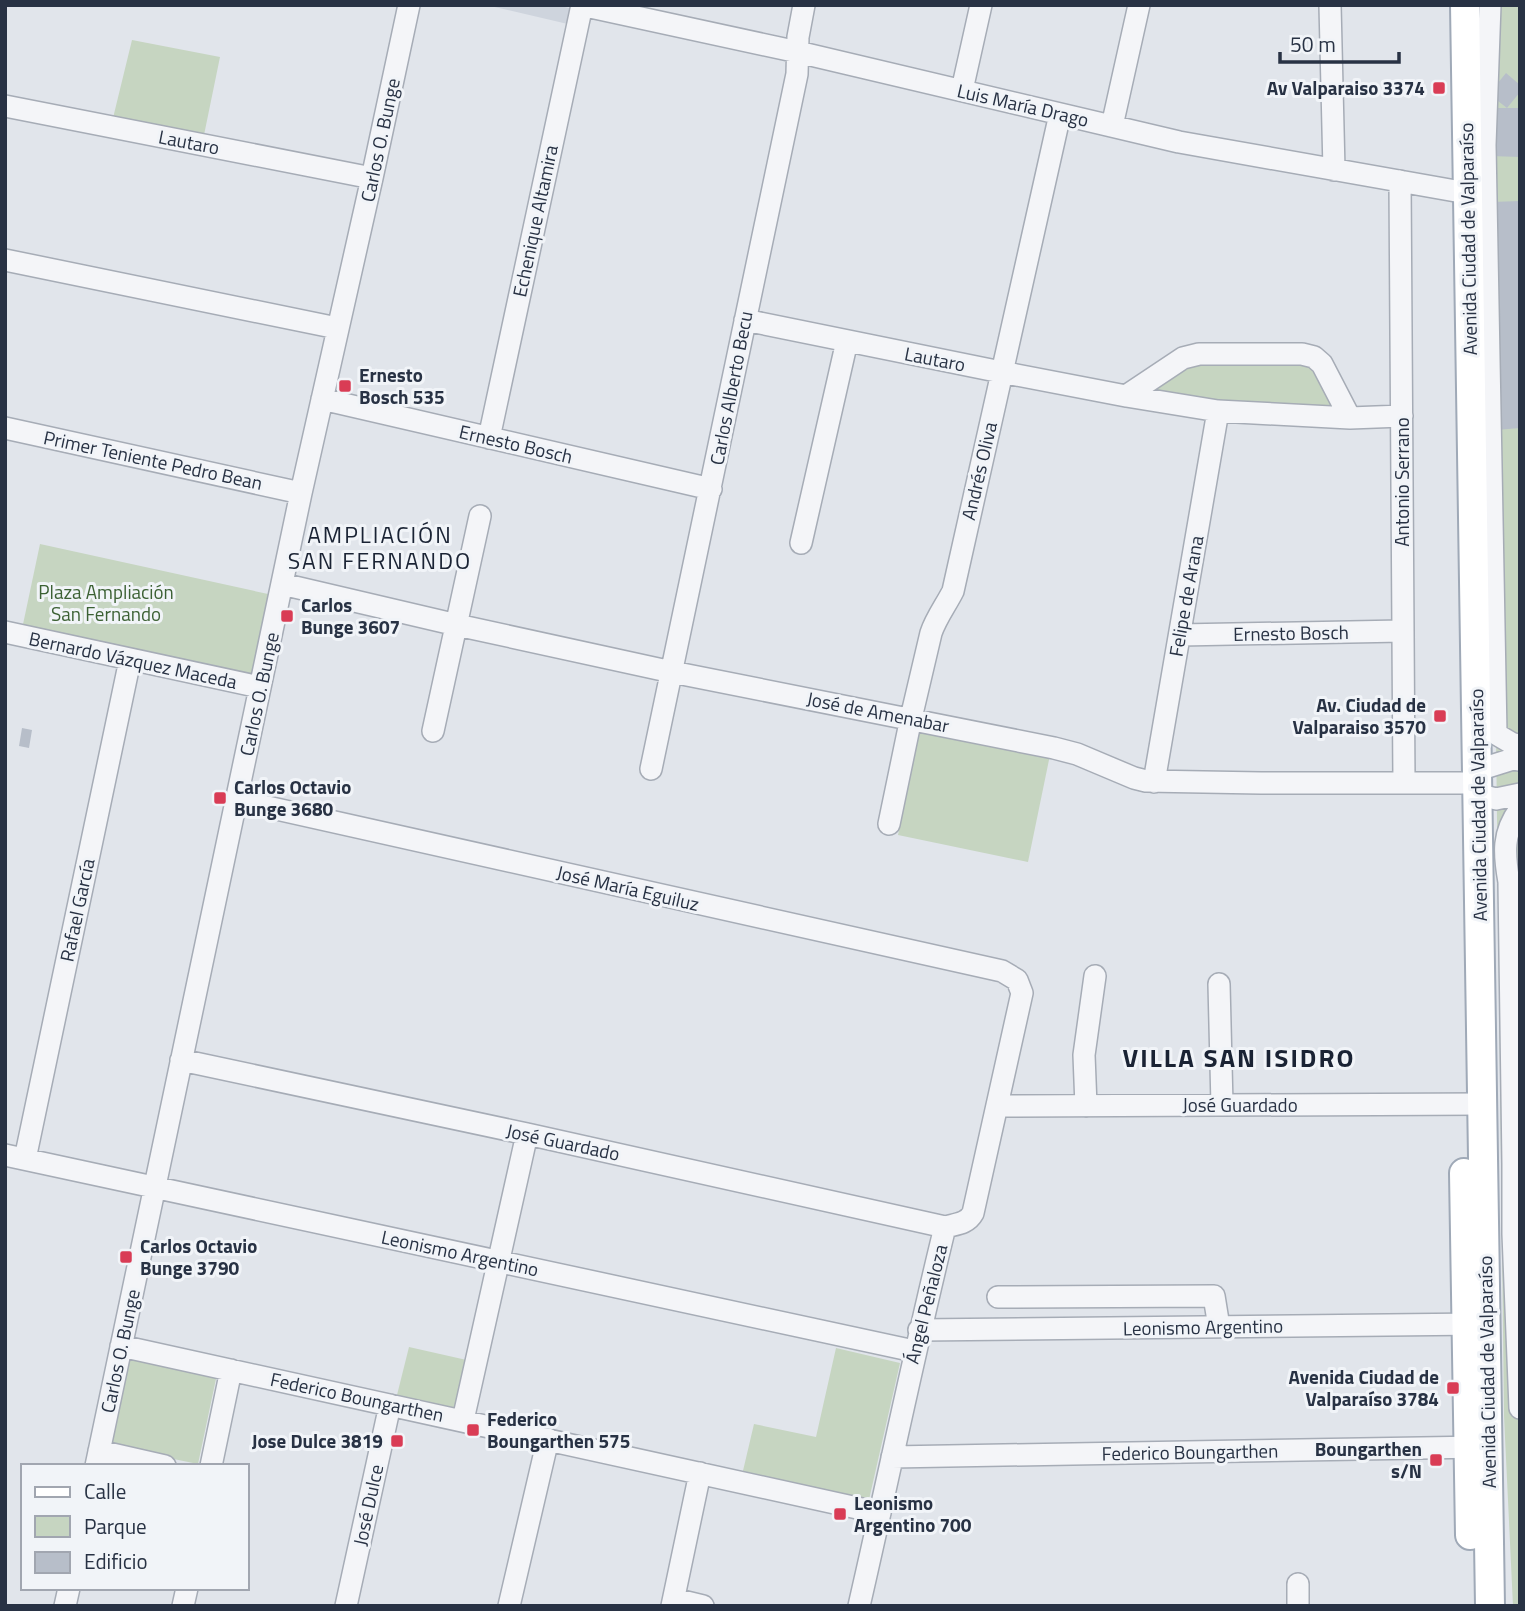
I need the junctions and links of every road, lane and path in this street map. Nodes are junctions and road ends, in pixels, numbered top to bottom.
1 (410, 5) edge
2 (582, 5) edge
3 (804, 5) edge
4 (981, 5) edge
5 (1139, 5) edge
6 (1330, 5) edge
7 (1448, 5) edge
8 (1465, 5) edge
9 (1490, 5) edge
10 (798, 52) junction
11 (962, 90) junction
12 (5, 106) edge
13 (1060, 114) junction
14 (1112, 126) junction
15 (1334, 170) junction
16 (372, 178) junction
17 (1400, 181) junction
18 (1459, 192) junction
19 (5, 260) edge
20 (745, 320) junction
21 (337, 328) junction
22 (847, 341) junction
23 (1001, 372) junction
24 (1126, 396) junction
25 (322, 399) junction
26 (1218, 411) junction
27 (1402, 416) junction
28 (1350, 418) junction
29 (5, 428) edge
30 (489, 438) junction
31 (711, 489) junction
32 (301, 492) junction
33 (480, 516) dead end
34 (801, 543) dead end
35 (282, 584) junction
36 (457, 625) junction
37 (1402, 631) junction
38 (5, 632) edge
39 (1180, 635) junction
40 (130, 660) junction
41 (672, 672) junction
42 (260, 687) junction
43 (911, 718) junction
44 (433, 732) dead end
45 (1518, 760) edge
46 (651, 769) dead end
47 (1154, 782) junction
48 (1404, 783) junction
49 (1473, 783) junction
50 (1520, 794) edge
51 (236, 800) junction
52 (1520, 810) edge
53 (890, 824) dead end
54 (1095, 975) dead end
55 (1017, 979) joint
56 (1219, 984) dead end
57 (181, 1060) junction
58 (1473, 1104) junction
59 (1222, 1105) junction
60 (997, 1106) junction
61 (1086, 1106) junction
62 (527, 1134) junction
63 (15, 1157) edge
64 (154, 1187) junction
65 (945, 1227) junction
66 (1516, 1233) edge
67 (498, 1261) junction
68 (998, 1297) dead end
69 (1476, 1324) junction
70 (1219, 1327) junction
71 (919, 1330) junction
72 (121, 1346) junction
73 (914, 1351) junction
74 (231, 1370) junction
75 (390, 1405) junction
76 (1520, 1408) edge
77 (463, 1420) junction
78 (548, 1439) junction
79 (1478, 1447) junction
80 (892, 1457) junction
81 (97, 1459) edge
82 (146, 1464) edge
83 (211, 1464) edge
84 (700, 1473) junction
85 (880, 1513) junction
86 (1298, 1584) dead end
87 (673, 1603) edge
88 (346, 1606) edge
89 (509, 1606) edge
90 (703, 1606) edge
91 (859, 1606) edge
92 (1298, 1606) edge
93 (1471, 1606) edge
94 (1490, 1606) edge

1 - 16 street, Carlos O. Bunge
2 - 10 street, Luis María Drago
2 - 30 street, Echenique Altamira
3 - 10 street, Carlos Alberto Becu
4 - 11 street
5 - 14 street
6 - 15 street
7 - 18 main road, Avenida Ciudad de Valparaíso
8 - 18 main road, Avenida Ciudad de Valparaíso
9 - 45 street
10 - 11 street, Luis María Drago
10 - 20 street, Carlos Alberto Becu
11 - 13 street, Luis María Drago
12 - 16 street, Lautaro
13 - 14 street, Luis María Drago
13 - 23 street, Andrés Oliva
14 - 15 street, Luis María Drago
15 - 17 street, Luis María Drago
16 - 21 street, Carlos O. Bunge
17 - 18 street, Luis María Drago
17 - 27 street, Antonio Serrano
18 - 49 main road, Avenida Ciudad de Valparaíso
19 - 21 street
20 - 22 street, Lautaro
20 - 31 street, Carlos Alberto Becu
21 - 25 street, Carlos O. Bunge
22 - 23 street, Lautaro
22 - 34 street
23 - 24 street, Lautaro
23 - 43 street, Andrés Oliva
24 - 26 street, Lautaro
24 - 28 street
25 - 30 street, Ernesto Bosch
25 - 32 street, Carlos O. Bunge
26 - 28 street, Lautaro
26 - 39 street, Felipe de Arana
27 - 28 street, Lautaro
27 - 37 street, Antonio Serrano
29 - 32 street, Primer Teniente Pedro Bean
30 - 31 street, Ernesto Bosch
31 - 41 street, Carlos Alberto Becu
32 - 35 street, Carlos O. Bunge
33 - 36 street
35 - 36 street, José de Amenabar
35 - 42 street, Carlos O. Bunge
36 - 41 street, José de Amenabar
36 - 44 street
37 - 39 street, Ernesto Bosch
37 - 48 street, Antonio Serrano
38 - 40 street, Bernardo Vázquez Maceda
39 - 47 street, Felipe de Arana
40 - 42 street, Bernardo Vázquez Maceda
40 - 63 street, Rafael García
41 - 43 street, José de Amenabar
41 - 46 street, Carlos Alberto Becu
42 - 51 street, Carlos O. Bunge
43 - 47 street, José de Amenabar
43 - 53 street, Andrés Oliva
45 - 49 street
47 - 48 street, José de Amenabar
48 - 49 street, José de Amenabar
49 - 50 street
49 - 58 main road, Avenida Ciudad de Valparaíso
51 - 55 street, José María Eguiluz
51 - 57 street, Carlos O. Bunge
52 - 66 street
54 - 61 street
55 - 60 street, Ángel Peñaloza
56 - 59 street
57 - 62 street, José Guardado
57 - 64 street, Carlos O. Bunge
58 - 59 street, José Guardado
58 - 69 main road, Avenida Ciudad de Valparaíso
59 - 61 street, José Guardado
60 - 61 street, José Guardado
60 - 65 street, Ángel Peñaloza
62 - 65 street, José Guardado
62 - 67 street
63 - 64 street, Leonismo Argentino
64 - 67 street, Leonismo Argentino
64 - 72 street, Carlos O. Bunge
65 - 71 street, Ángel Peñaloza
66 - 76 street
67 - 73 street, Leonismo Argentino
67 - 77 street
68 - 70 street
69 - 70 street, Leonismo Argentino
69 - 79 main road, Avenida Ciudad de Valparaíso
70 - 71 street, Leonismo Argentino
71 - 73 street, Ángel Peñaloza
72 - 74 street, Federico Boungarthen
72 - 81 street, Carlos O. Bunge
73 - 80 street, Ángel Peñaloza
74 - 75 street, Federico Boungarthen
74 - 83 street
75 - 77 street, Federico Boungarthen
75 - 88 street, José Dulce
77 - 78 street, Federico Boungarthen
78 - 84 street, Federico Boungarthen
78 - 89 street
79 - 80 street, Federico Boungarthen
79 - 93 main road, Avenida Ciudad de Valparaíso
79 - 94 main road, Avenida Ciudad de Valparaíso
80 - 85 street, Ángel Peñaloza
81 - 82 street
84 - 85 street, Federico Boungarthen
84 - 87 street
85 - 91 street, Ángel Peñaloza
86 - 92 street
87 - 90 street

